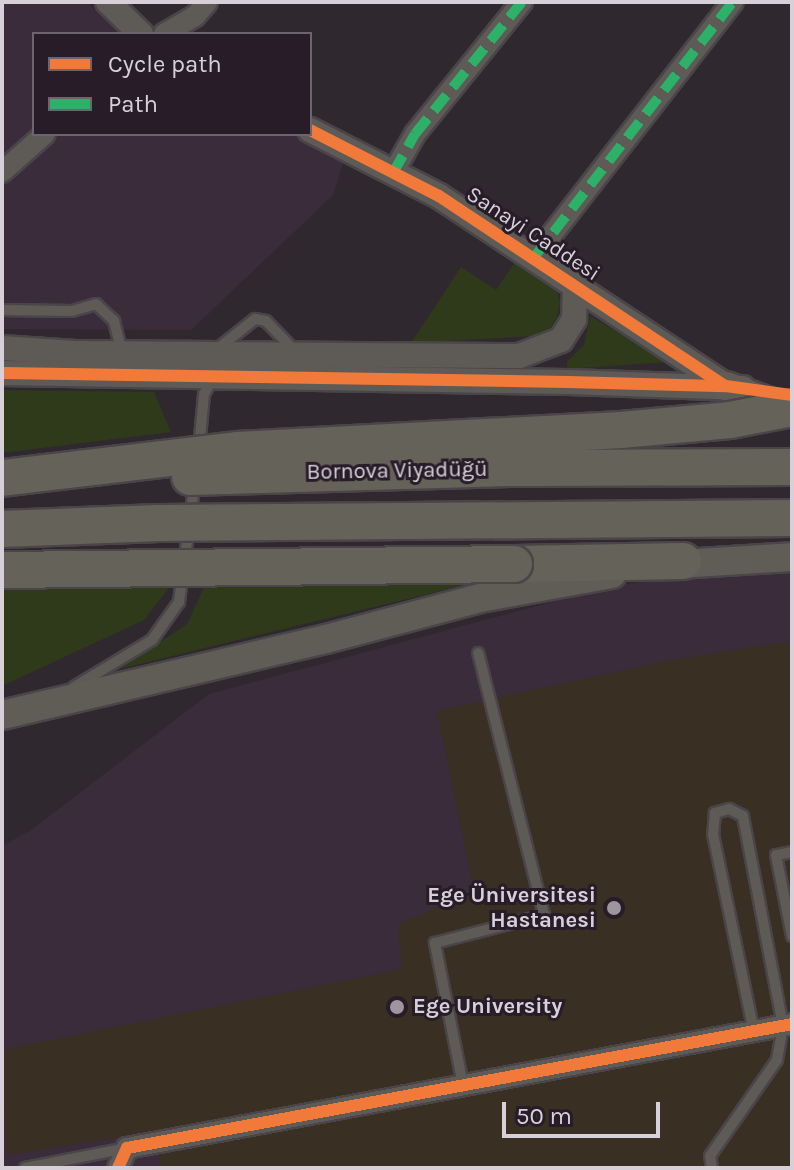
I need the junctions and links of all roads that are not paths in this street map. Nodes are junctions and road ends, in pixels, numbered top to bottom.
1 (108, 2) edge
2 (207, 2) edge
3 (522, 2) edge
4 (733, 2) edge
5 (139, 32) edge
6 (167, 32) edge
7 (312, 131) edge
8 (43, 136) edge
9 (2, 172) edge
10 (393, 173) junction
11 (535, 256) junction
12 (575, 284) junction
13 (2, 310) edge
14 (2, 348) edge
15 (122, 352) junction
16 (297, 353) junction
17 (213, 365) junction
18 (2, 373) edge
19 (726, 386) junction
20 (792, 395) edge
21 (792, 409) edge
22 (792, 467) edge
23 (2, 478) edge
24 (2, 485) edge
25 (792, 518) edge
26 (2, 529) edge
27 (792, 557) edge
28 (683, 561) junction
29 (2, 570) edge
30 (478, 653) dead end
31 (45, 705) junction
32 (2, 707) edge
33 (2, 715) edge
34 (792, 852) edge
35 (792, 936) edge
36 (787, 1025) edge
37 (754, 1032) junction
38 (463, 1085) junction
39 (127, 1148) junction
40 (25, 1168) edge
41 (118, 1168) edge
42 (712, 1168) edge

1 - 5 street
2 - 6 street
3 - 10 street
4 - 11 street
7 - 10 street, Sanayi Caddesi
8 - 9 street
10 - 11 street, Sanayi Caddesi
11 - 12 street, Sanayi Caddesi
12 - 16 street
12 - 19 street, Sanayi Caddesi
13 - 15 lane
14 - 15 street
15 - 17 street
16 - 17 street
16 - 17 lane
17 - 18 street
17 - 19 street
17 - 31 lane
19 - 20 street
19 - 21 main road
21 - 23 highway, bridge
22 - 24 highway, Bornova Viyadüğü, bridge
25 - 26 highway, bridge
27 - 28 main road
28 - 29 highway, bridge
28 - 31 main road
30 - 38 lane
31 - 32 main road
31 - 33 main road
34 - 35 lane
36 - 37 street
36 - 37 lane
36 - 42 lane
37 - 38 street
38 - 39 street
39 - 40 lane
39 - 41 street

